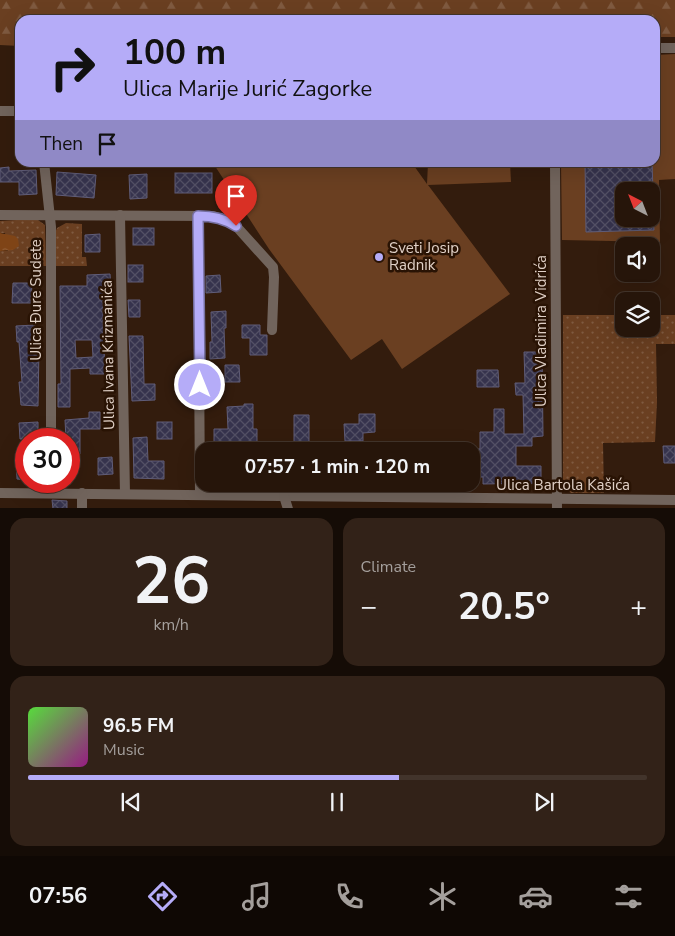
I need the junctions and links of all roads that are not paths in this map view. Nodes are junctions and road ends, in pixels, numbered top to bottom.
1 (660, 48) edge
2 (675, 48) edge
3 (0, 111) edge
4 (15, 111) edge
5 (44, 167) edge
6 (555, 167) edge
7 (0, 215) edge
8 (49, 215) junction
9 (120, 215) junction
10 (198, 216) junction
11 (272, 330) dead end
12 (51, 428) edge
13 (0, 493) edge
14 (15, 493) edge
15 (82, 493) joint
16 (125, 494) junction
17 (200, 494) junction
18 (284, 496) junction
19 (675, 500) edge
20 (557, 504) edge
21 (82, 508) edge
22 (288, 508) edge

1 - 2 street
3 - 4 street
5 - 8 street, Ulica Đure Sudete
6 - 20 street, Ulica Vladimira Vidrića
7 - 8 street
8 - 9 street
8 - 12 street, Ulica Đure Sudete
9 - 10 street
9 - 16 street, Ulica Ivana Krizmanića
10 - 11 street
10 - 17 street
13 - 14 street, Ulica Bartola Kašića
15 - 16 street, Ulica Bartola Kašića
15 - 21 street
16 - 17 street, Ulica Bartola Kašića
17 - 18 street, Ulica Bartola Kašića
18 - 20 street, Ulica Bartola Kašića
18 - 22 street
19 - 20 street, Ulica Bartola Kašića

